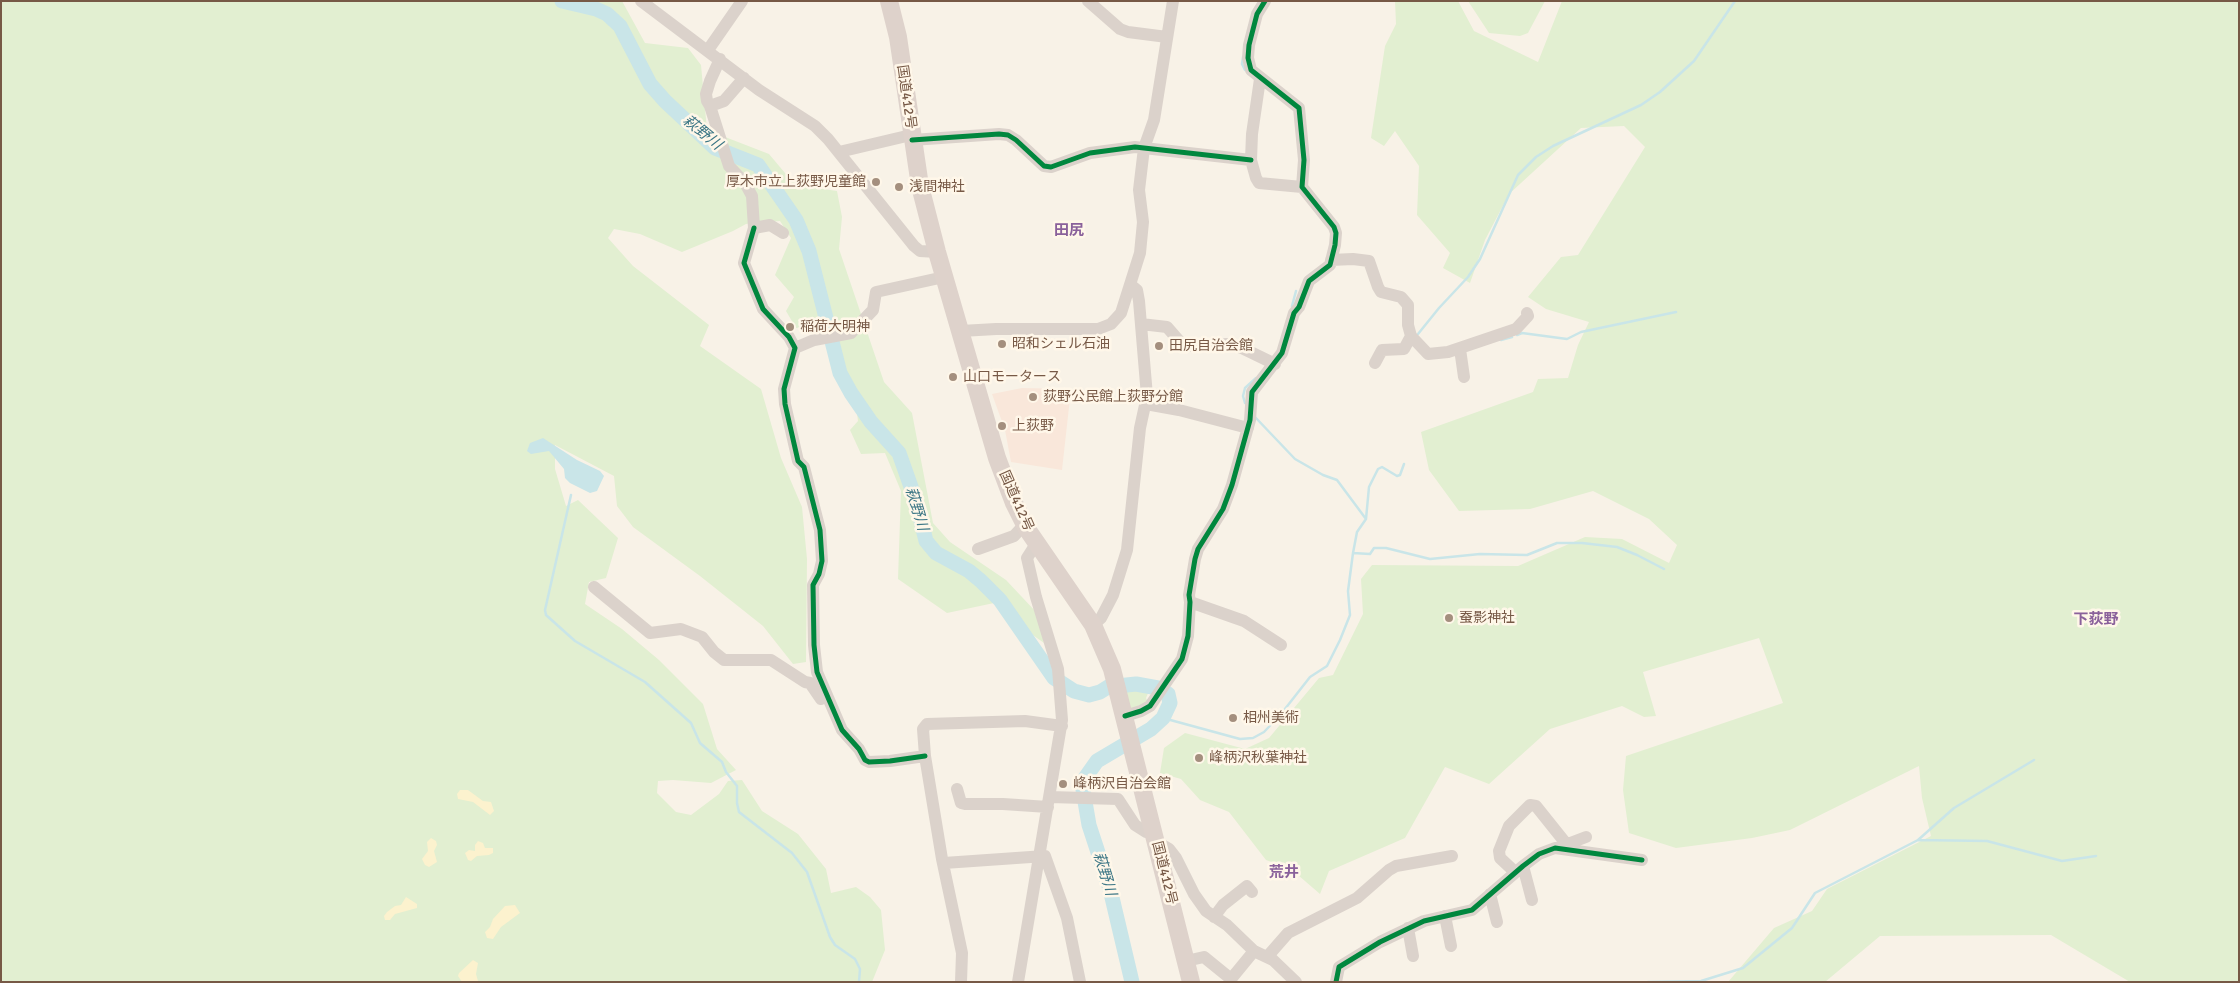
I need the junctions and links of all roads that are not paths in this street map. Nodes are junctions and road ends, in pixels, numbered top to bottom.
1 (642, 1) edge
2 (742, 1) edge
3 (889, 1) edge
4 (1088, 1) edge
5 (1173, 1) edge
6 (1265, 1) edge
7 (1167, 37) junction
8 (708, 50) junction
9 (720, 60) junction
10 (744, 78) junction
11 (1259, 82) junction
12 (710, 106) junction
13 (912, 137) junction
14 (1144, 148) junction
15 (839, 152) junction
16 (1252, 160) junction
17 (1298, 187) junction
18 (754, 228) junction
19 (783, 233) dead end
20 (937, 252) junction
21 (1332, 260) junction
22 (944, 276) junction
23 (1131, 285) junction
24 (1528, 316) dead end
25 (1141, 324) junction
26 (961, 331) junction
27 (1411, 336) junction
28 (795, 348) junction
29 (1460, 349) junction
30 (1272, 363) junction
31 (1375, 363) dead end
32 (1464, 377) dead end
33 (1146, 404) junction
34 (1249, 419) junction
35 (1024, 525) junction
36 (1036, 544) junction
37 (986, 548) dead end
38 (594, 587) dead end
39 (1190, 602) junction
40 (1093, 625) junction
41 (1281, 645) dead end
42 (1126, 722) junction
43 (1062, 726) junction
44 (842, 730) junction
45 (925, 756) junction
46 (957, 789) dead end
47 (1049, 802) junction
48 (1586, 837) dead end
49 (1156, 838) junction
50 (1560, 847) junction
51 (1040, 856) junction
52 (1452, 856) dead end
53 (1642, 860) dead end
54 (944, 863) junction
55 (1519, 869) junction
56 (1248, 886) dead end
57 (1490, 894) junction
58 (1532, 900) dead end
59 (1445, 916) junction
60 (1214, 917) junction
61 (1497, 922) dead end
62 (1408, 928) junction
63 (1451, 946) dead end
64 (1254, 951) junction
65 (1413, 956) dead end
66 (1268, 958) junction
67 (1186, 961) junction
68 (962, 982) edge
69 (1018, 982) edge
70 (1080, 982) edge
71 (1191, 982) edge
72 (1296, 982) edge
73 (1336, 982) edge

1 - 8 street
2 - 8 street
3 - 13 highway, 国道412号
4 - 7 street
5 - 7 street
6 - 11 street
7 - 14 street
8 - 9 street
9 - 10 street
9 - 12 street
10 - 12 street
10 - 15 street
11 - 16 street
11 - 17 street
12 - 18 street
13 - 14 street
13 - 15 street
13 - 20 highway, 国道412号
14 - 16 street
14 - 23 street
15 - 20 street
16 - 17 street
17 - 21 street
18 - 19 street
18 - 28 street
20 - 22 highway, 国道412号
21 - 27 street
21 - 30 street
22 - 26 highway, 国道412号
22 - 28 street
23 - 25 street
23 - 26 street
24 - 29 street
25 - 30 street
25 - 33 street
26 - 35 highway, 国道412号
27 - 29 street
27 - 31 street
28 - 44 street
29 - 32 street
30 - 34 street
33 - 34 street
33 - 40 street
34 - 39 street
35 - 36 highway, 国道412号
35 - 37 street
36 - 40 highway, 国道412号
36 - 43 street
38 - 44 street
39 - 41 street
39 - 42 street
40 - 42 highway, 国道412号
42 - 49 highway, 国道412号
43 - 45 street
43 - 47 street
44 - 45 street
45 - 54 street
46 - 47 street
47 - 49 street
47 - 51 street
48 - 50 street
49 - 60 street
49 - 67 highway, 国道412号
50 - 53 street
50 - 55 street
50 - 55 street
51 - 54 street
51 - 69 street
51 - 70 street
52 - 66 street
54 - 68 street
55 - 57 street
55 - 58 street
56 - 60 street
57 - 59 street
57 - 61 street
59 - 62 street
59 - 63 street
60 - 64 street
62 - 65 street
62 - 73 street
64 - 66 street
64 - 67 street
66 - 72 street
67 - 71 highway, 国道412号

